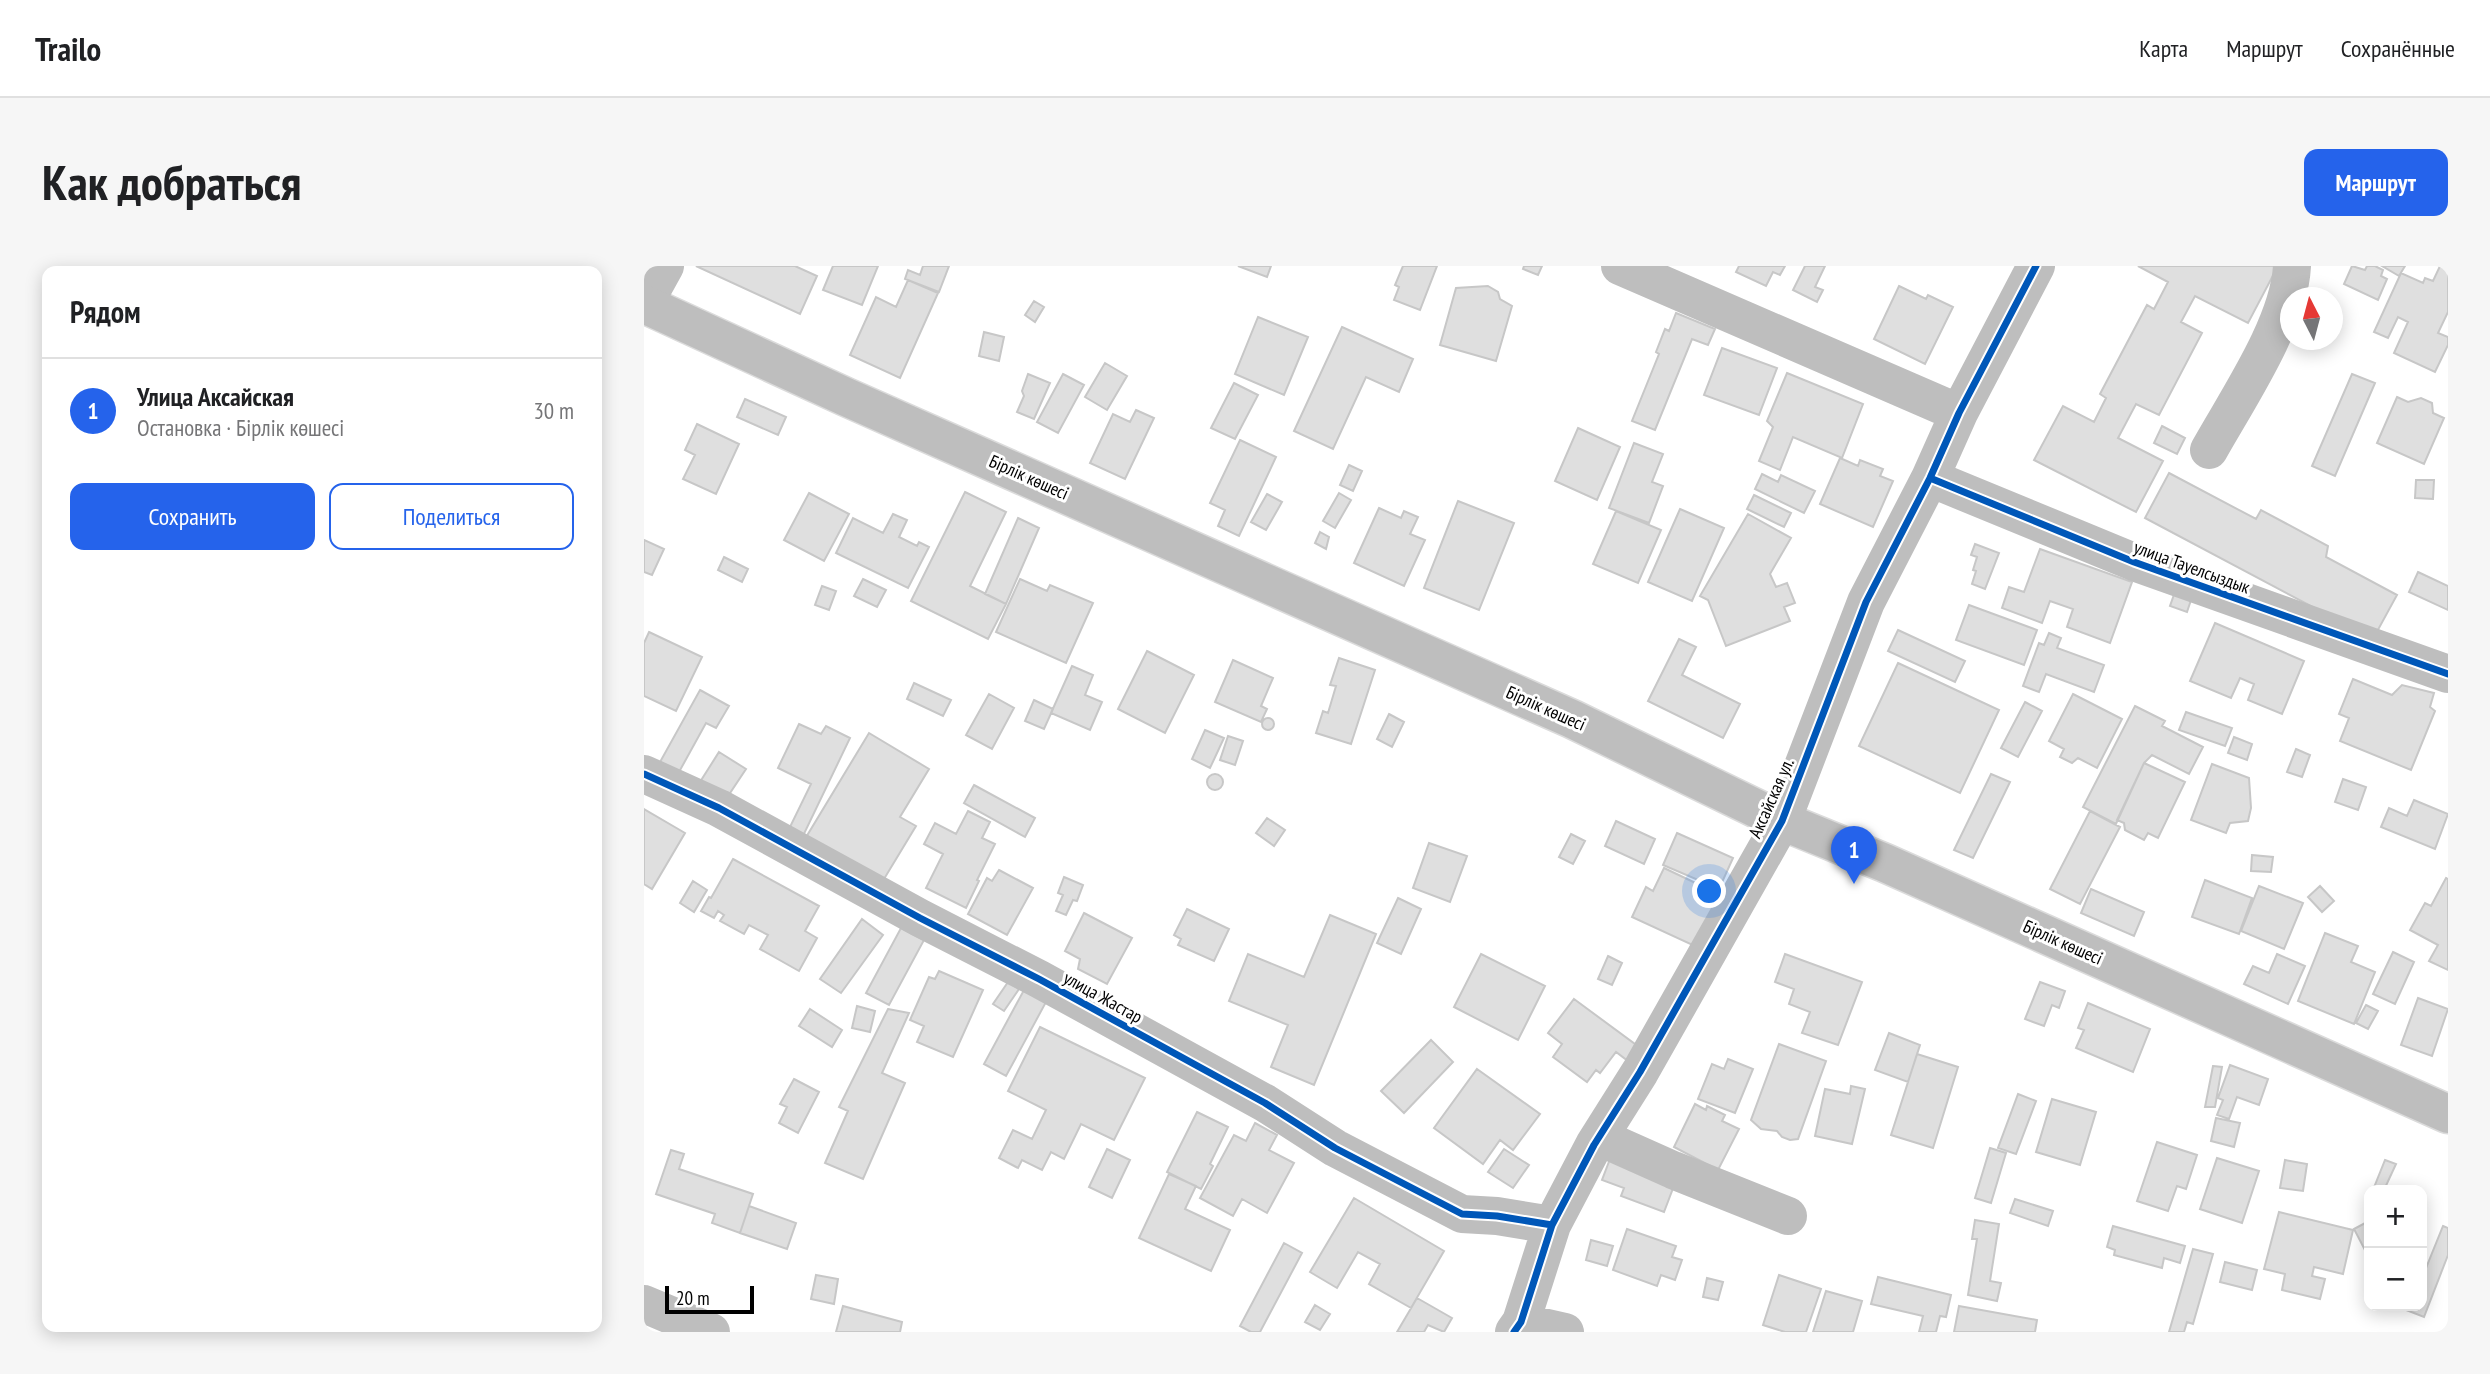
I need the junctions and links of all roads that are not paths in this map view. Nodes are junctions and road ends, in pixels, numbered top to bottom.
1 (665, 266) edge
2 (1620, 266) edge
3 (2036, 266) edge
4 (2292, 266) edge
5 (644, 304) edge
6 (1959, 413) junction
7 (2209, 450) dead end
8 (1930, 478) junction
9 (2448, 674) edge
10 (644, 774) edge
11 (1782, 821) junction
12 (2448, 1114) edge
13 (1599, 1137) junction
14 (1788, 1216) dead end
15 (1552, 1226) junction
16 (644, 1304) edge
17 (1517, 1327) edge
18 (712, 1332) edge
19 (1564, 1332) edge

1 - 5 street
2 - 6 street
3 - 6 street, Аксайская ул.
4 - 7 street
5 - 11 street, Бірлік көшесі
6 - 8 street, Аксайская ул.
8 - 9 street, улица Тауелсыздык
8 - 11 street, Аксайская ул.
10 - 15 street, улица Жастар
11 - 12 street, Бірлік көшесі
11 - 13 street, Аксайская ул.
13 - 14 street
13 - 15 street, Аксайская ул.
15 - 17 street, Аксайская ул.
16 - 18 street
17 - 19 street

